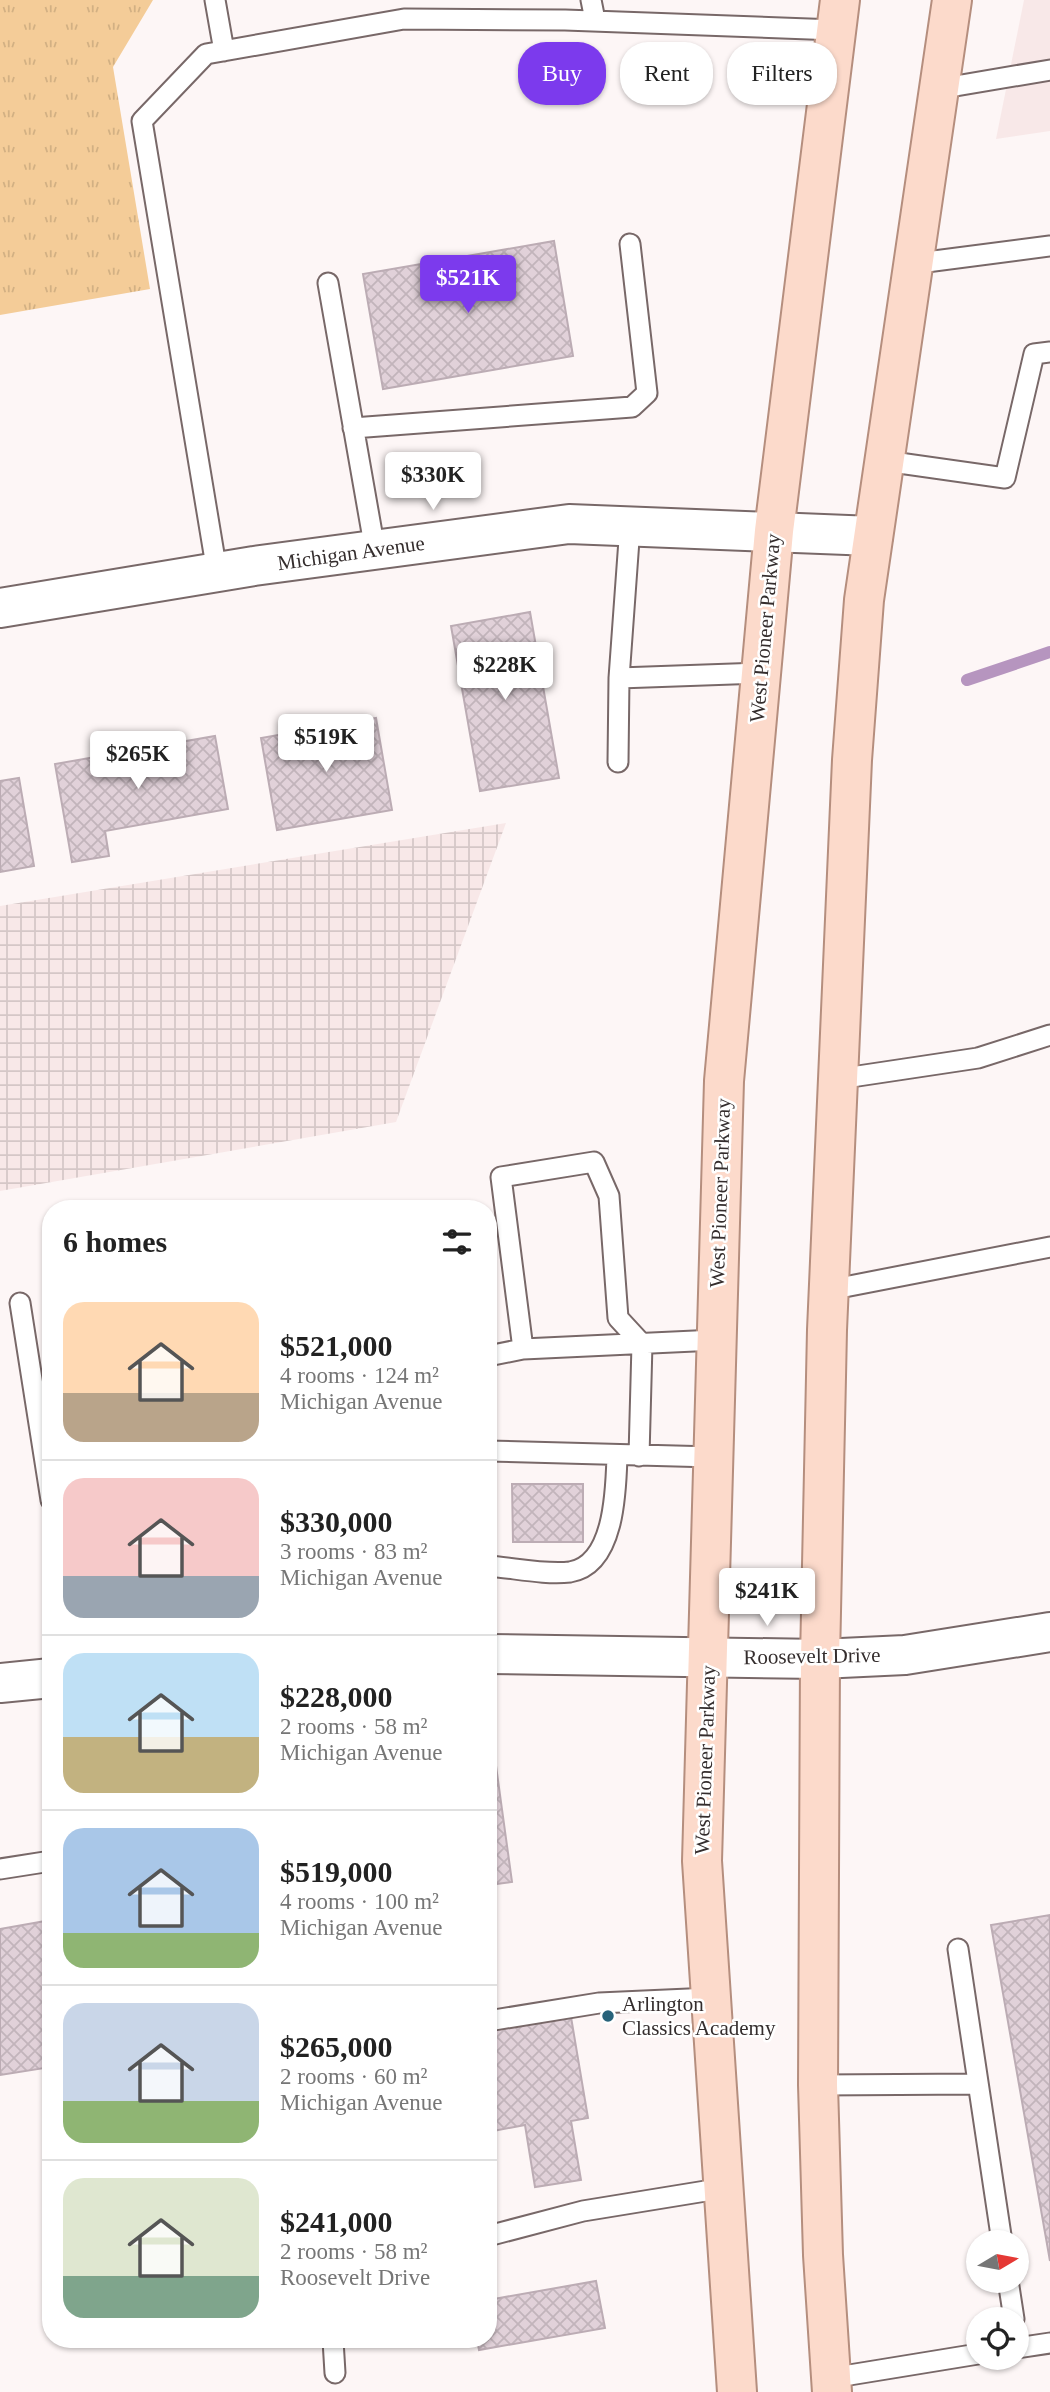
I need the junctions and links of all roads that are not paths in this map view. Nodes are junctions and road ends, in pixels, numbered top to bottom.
1 (215, 0) edge
2 (591, 0) edge
3 (952, 0) edge
4 (838, 15) edge
5 (595, 20) junction
6 (224, 51) junction
7 (1050, 70) edge
8 (938, 89) junction
9 (630, 244) dead end
10 (1050, 246) edge
11 (911, 264) junction
12 (328, 283) dead end
13 (1050, 352) edge
14 (353, 428) junction
15 (885, 461) junction
16 (630, 526) junction
17 (774, 531) junction
18 (873, 536) junction
19 (375, 550) junction
20 (217, 572) junction
21 (0, 608) edge
22 (761, 673) junction
23 (619, 678) junction
24 (618, 762) dead end
25 (1050, 1035) edge
26 (838, 1079) junction
27 (1050, 1247) edge
28 (829, 1290) junction
29 (20, 1303) dead end
30 (716, 1340) junction
31 (642, 1344) junction
32 (523, 1349) junction
33 (497, 1354) edge
34 (42, 1443) edge
35 (497, 1451) edge
36 (617, 1455) junction
37 (639, 1456) junction
38 (713, 1457) junction
39 (497, 1567) edge
40 (1050, 1632) edge
41 (497, 1654) edge
42 (708, 1657) junction
43 (820, 1659) junction
44 (42, 1679) edge
45 (0, 1683) edge
46 (42, 1862) edge
47 (0, 1868) edge
48 (958, 1949) dead end
49 (711, 1998) junction
50 (497, 2020) edge
51 (978, 2084) junction
52 (818, 2085) junction
53 (724, 2188) junction
54 (1000, 2230) edge
55 (497, 2234) edge
56 (1050, 2343) edge
57 (1029, 2344) edge
58 (333, 2348) edge
59 (966, 2357) edge
60 (335, 2373) dead end
61 (831, 2385) edge
62 (737, 2392) edge

1 - 6 lane
2 - 5 lane
3 - 8 main road
4 - 5 lane
4 - 17 main road, West Pioneer Parkway
5 - 6 lane
6 - 20 lane
7 - 8 lane
8 - 11 main road
9 - 14 lane
10 - 11 lane
11 - 15 main road
12 - 14 lane
13 - 15 lane
14 - 19 lane
15 - 18 main road
16 - 17 street, Michigan Avenue
16 - 19 street, Michigan Avenue
16 - 23 lane
17 - 18 street, Michigan Avenue
17 - 22 main road, West Pioneer Parkway
18 - 26 main road
19 - 20 street, Michigan Avenue
20 - 21 street, Michigan Avenue
22 - 23 lane
22 - 30 main road, West Pioneer Parkway
23 - 24 lane
25 - 26 lane
26 - 28 main road
27 - 28 lane
28 - 43 main road
29 - 34 lane
30 - 31 lane
30 - 38 main road, West Pioneer Parkway
31 - 32 lane
31 - 32 lane
31 - 37 lane
32 - 33 lane
35 - 36 lane
36 - 37 lane
36 - 39 lane
37 - 38 lane
38 - 42 main road, West Pioneer Parkway
40 - 43 street, Roosevelt Drive
41 - 42 street, Roosevelt Drive
42 - 43 street, Roosevelt Drive
42 - 49 main road, West Pioneer Parkway
43 - 52 main road
44 - 45 street
46 - 47 lane
48 - 51 lane
49 - 50 lane
49 - 53 main road, West Pioneer Parkway
51 - 52 lane
51 - 54 lane
52 - 61 main road
53 - 55 lane
53 - 62 main road, West Pioneer Parkway
56 - 57 lane
58 - 60 lane
59 - 61 lane

